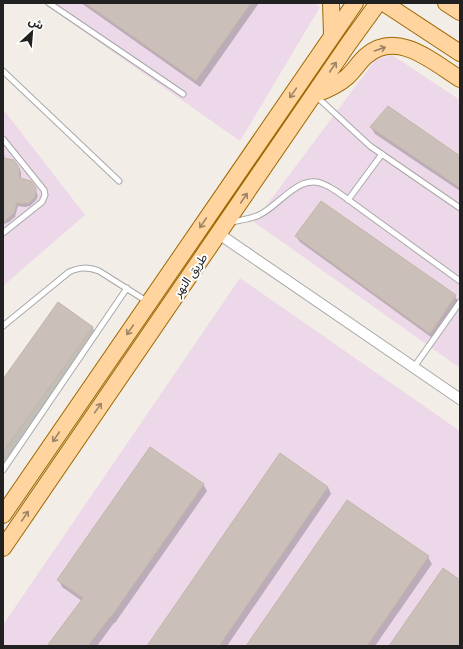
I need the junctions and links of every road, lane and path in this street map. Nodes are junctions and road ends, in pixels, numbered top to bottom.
1 (49, 3) edge
2 (331, 3) edge
3 (355, 3) edge
4 (378, 3) edge
5 (384, 3) edge
6 (403, 3) edge
7 (446, 3) edge
8 (460, 12) edge
9 (332, 35) junction
10 (460, 40) edge
11 (460, 53) edge
12 (3, 71) edge
13 (460, 79) edge
14 (183, 94) dead end
15 (315, 94) junction
16 (3, 139) edge
17 (382, 154) junction
18 (118, 182) dead end
19 (348, 200) junction
20 (460, 208) edge
21 (223, 228) junction
22 (3, 233) edge
23 (460, 281) edge
24 (127, 288) junction
25 (149, 302) junction
26 (460, 302) edge
27 (3, 326) edge
28 (414, 367) junction
29 (460, 398) edge
30 (3, 470) edge
31 (3, 515) edge
32 (3, 548) edge

1 - 14 lane
2 - 9 main road
3 - 9 main road, طريق النهر
15 -> 4 main road, طريق النهر
5 - 11 main road
6 - 10 main road
7 - 8 main road
9 -> 25 main road, طريق النهر
12 - 18 lane
15 -> 13 main road
15 - 17 lane
21 -> 15 main road, طريق النهر
16 - 22 lane
17 - 19 lane
17 - 20 lane
19 - 21 lane
19 - 23 lane
21 - 28 street
32 -> 21 main road, طريق النهر
24 - 25 lane
24 - 27 lane
24 - 30 lane
25 -> 31 main road, طريق النهر
26 - 28 lane
28 - 29 street

